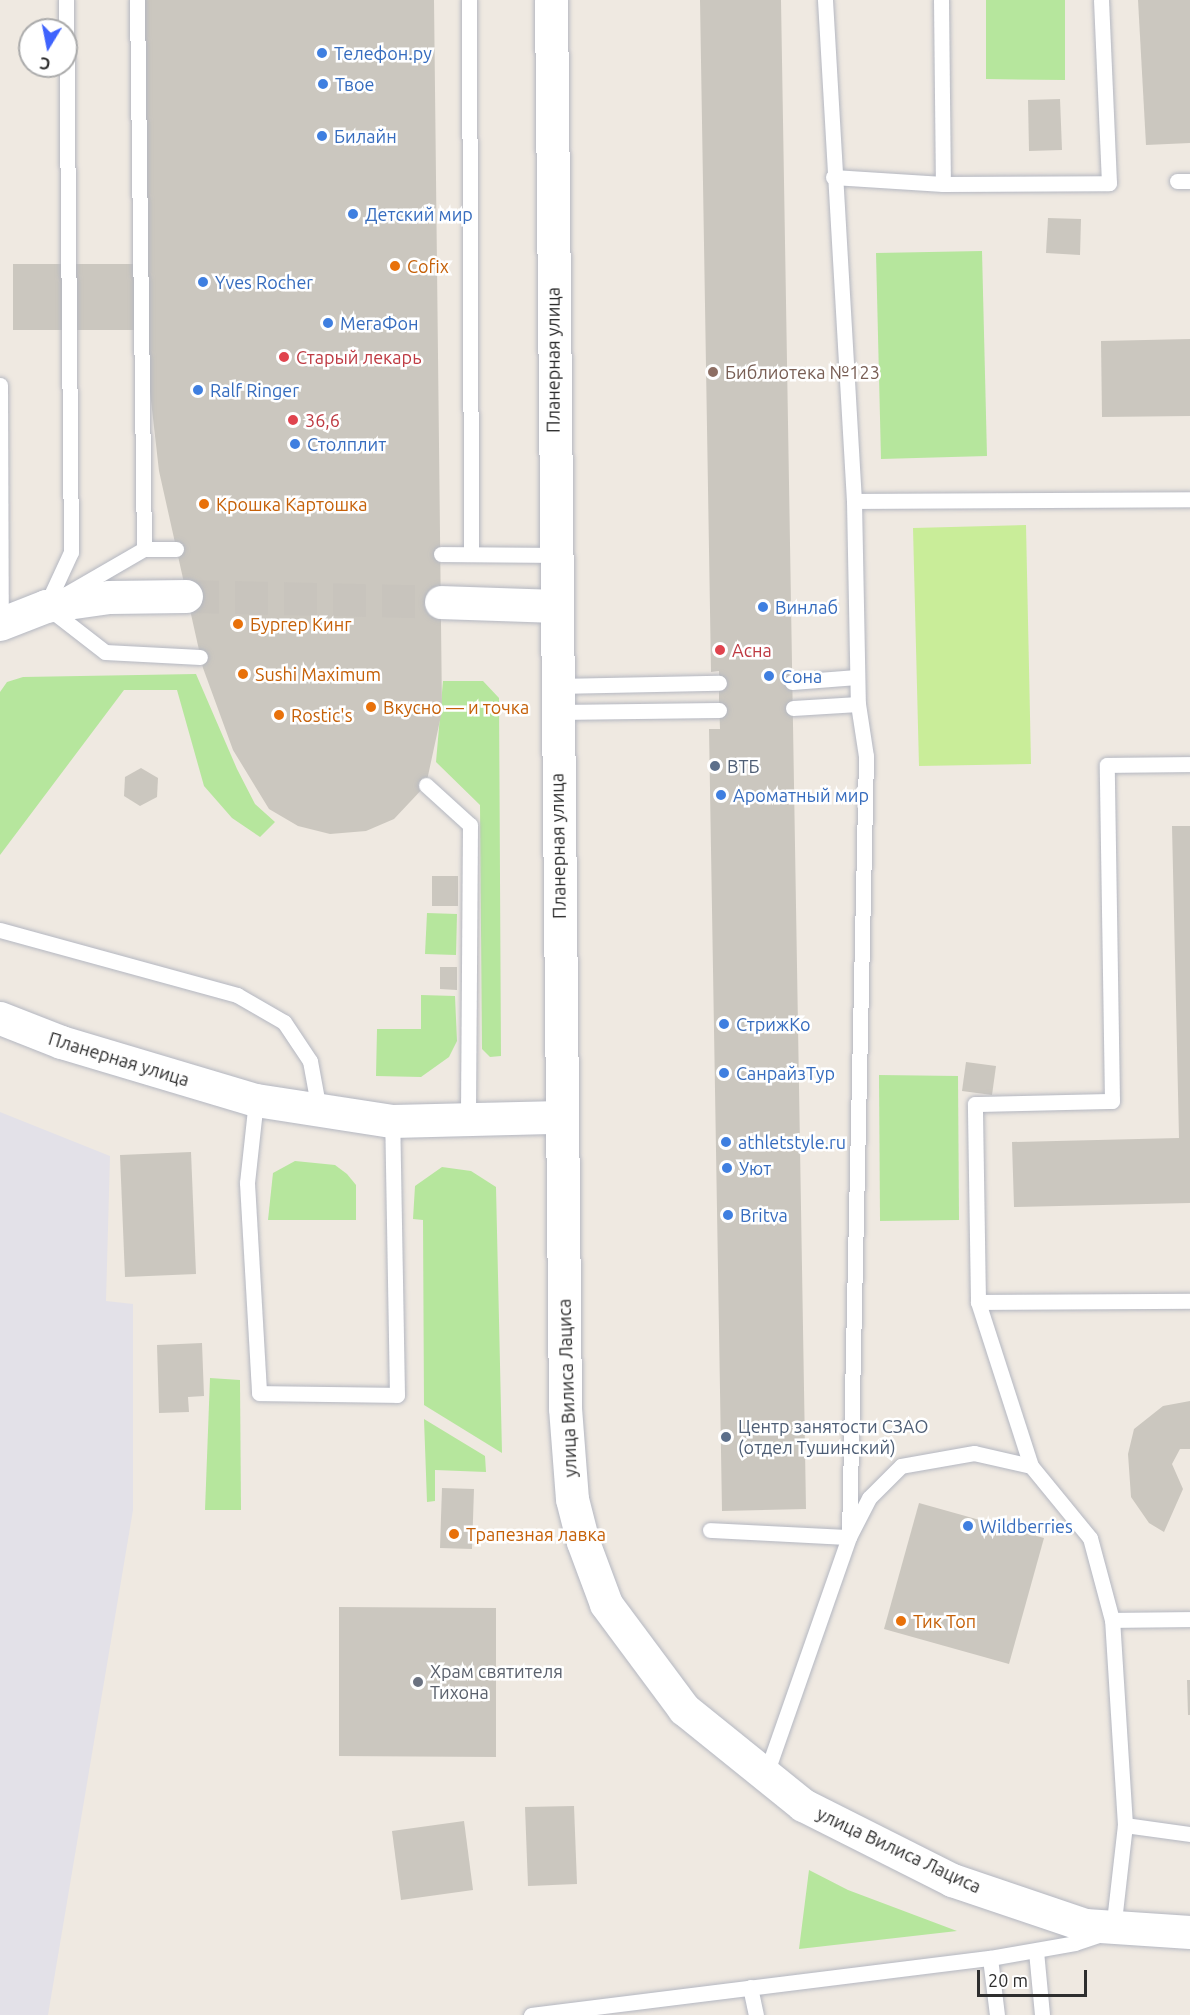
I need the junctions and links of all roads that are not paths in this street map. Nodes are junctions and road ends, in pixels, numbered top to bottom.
1 (66, 0) edge
2 (137, 0) edge
3 (469, 0) edge
4 (550, 0) edge
5 (825, 0) edge
6 (941, 0) edge
7 (1101, 0) edge
8 (833, 177) junction
9 (943, 184) junction
10 (0, 385) edge
11 (1190, 499) edge
12 (854, 501) junction
13 (144, 549) junction
14 (176, 549) dead end
15 (441, 554) dead end
16 (471, 554) junction
17 (555, 555) junction
18 (186, 597) tunnel mouth
19 (441, 602) tunnel mouth
20 (46, 606) junction
21 (555, 606) junction
22 (1, 624) edge
23 (200, 657) dead end
24 (858, 677) junction
25 (792, 682) dead end
26 (719, 683) dead end
27 (557, 699) junction
28 (858, 704) junction
29 (793, 708) dead end
30 (719, 710) dead end
31 (1190, 764) edge
32 (426, 785) dead end
33 (0, 930) edge
34 (0, 1018) edge
35 (256, 1100) junction
36 (320, 1110) junction
37 (561, 1118) junction
38 (468, 1119) junction
39 (392, 1121) junction
40 (1190, 1301) edge
41 (978, 1302) junction
42 (1031, 1467) junction
43 (710, 1530) dead end
44 (849, 1537) junction
45 (1190, 1619) edge
46 (1112, 1620) junction
47 (764, 1778) junction
48 (1125, 1826) junction
49 (1190, 1834) edge
50 (1113, 1930) junction
51 (1190, 1932) edge
52 (1036, 1951) junction
53 (990, 1958) junction
54 (750, 1987) junction
55 (583, 2012) edge
56 (531, 2015) edge
57 (756, 2015) edge
58 (997, 2015) edge
59 (1042, 2015) edge

1 - 20 lane
2 - 13 lane
3 - 16 lane
4 - 17 main road, Планерная улица
5 - 8 lane
6 - 9 lane
7 - 9 lane
8 - 9 lane
8 - 12 lane
10 - 22 lane
11 - 12 lane
12 - 24 lane
13 - 14 lane
13 - 20 lane
15 - 16 lane
16 - 17 lane
17 - 21 main road, Планерная улица
18 - 20 main road
19 - 21 main road
20 - 22 main road
20 - 23 lane
21 - 27 main road, Планерная улица
24 - 25 lane
24 - 28 lane
26 - 27 lane
27 - 30 lane
27 - 37 main road, Планерная улица
28 - 29 lane
28 - 44 lane
31 - 41 lane
32 - 38 lane
33 - 36 lane
34 - 35 main road, Планерная улица
35 - 36 main road, Планерная улица
35 - 39 lane
36 - 39 main road, Планерная улица
37 - 38 main road, Планерная улица
37 - 47 main road, улица Вилиса Лациса
38 - 39 main road, Планерная улица
40 - 41 lane
41 - 42 lane
42 - 44 lane
42 - 46 lane
43 - 44 lane
44 - 47 lane
45 - 46 lane
46 - 48 lane
47 - 50 main road, улица Вилиса Лациса
48 - 49 lane
48 - 50 lane
50 - 51 main road, улица Вилиса Лациса
50 - 52 lane
52 - 53 lane
52 - 59 lane
53 - 54 lane
53 - 58 lane
54 - 55 lane
54 - 57 lane
55 - 56 lane

